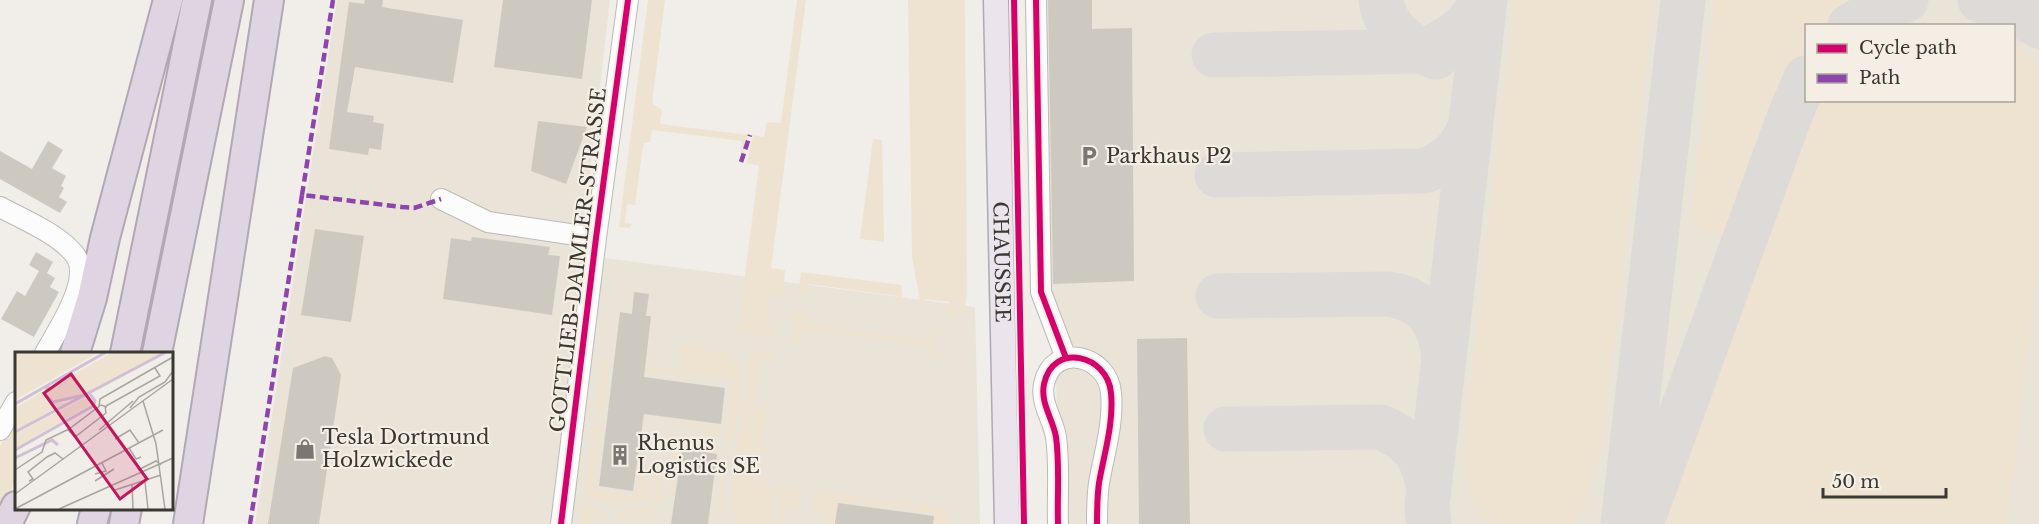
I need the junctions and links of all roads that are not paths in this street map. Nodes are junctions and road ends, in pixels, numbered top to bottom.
1 (168, 0) edge
2 (197, 0) edge
3 (229, 0) edge
4 (269, 0) edge
5 (628, 0) edge
6 (996, 0) edge
7 (1036, 0) edge
8 (441, 199) dead end
9 (0, 207) edge
10 (596, 238) junction
11 (46, 352) edge
12 (75, 352) edge
13 (125, 352) edge
14 (157, 352) edge
15 (1066, 358) junction
16 (15, 404) edge
17 (0, 430) edge
18 (15, 508) edge
19 (96, 509) edge
20 (127, 509) edge
21 (7, 524) edge
22 (93, 524) edge
23 (124, 524) edge
24 (188, 524) edge
25 (561, 524) edge
26 (1007, 524) edge
27 (1058, 524) edge
28 (1097, 524) edge

1 - 12 highway
2 - 13 highway
3 - 14 highway
4 - 24 highway
5 - 10 street, GOTTLIEB-DAIMLER-STRASSE
6 - 26 main road, CHAUSSEE
7 - 15 street
8 - 10 street, GOTTLIEB-DAIMLER-STRASSE
9 - 11 street
10 - 25 street, GOTTLIEB-DAIMLER-STRASSE
15 - 27 street
15 - 28 street
16 - 17 street
18 - 21 highway
19 - 22 highway
20 - 23 highway

